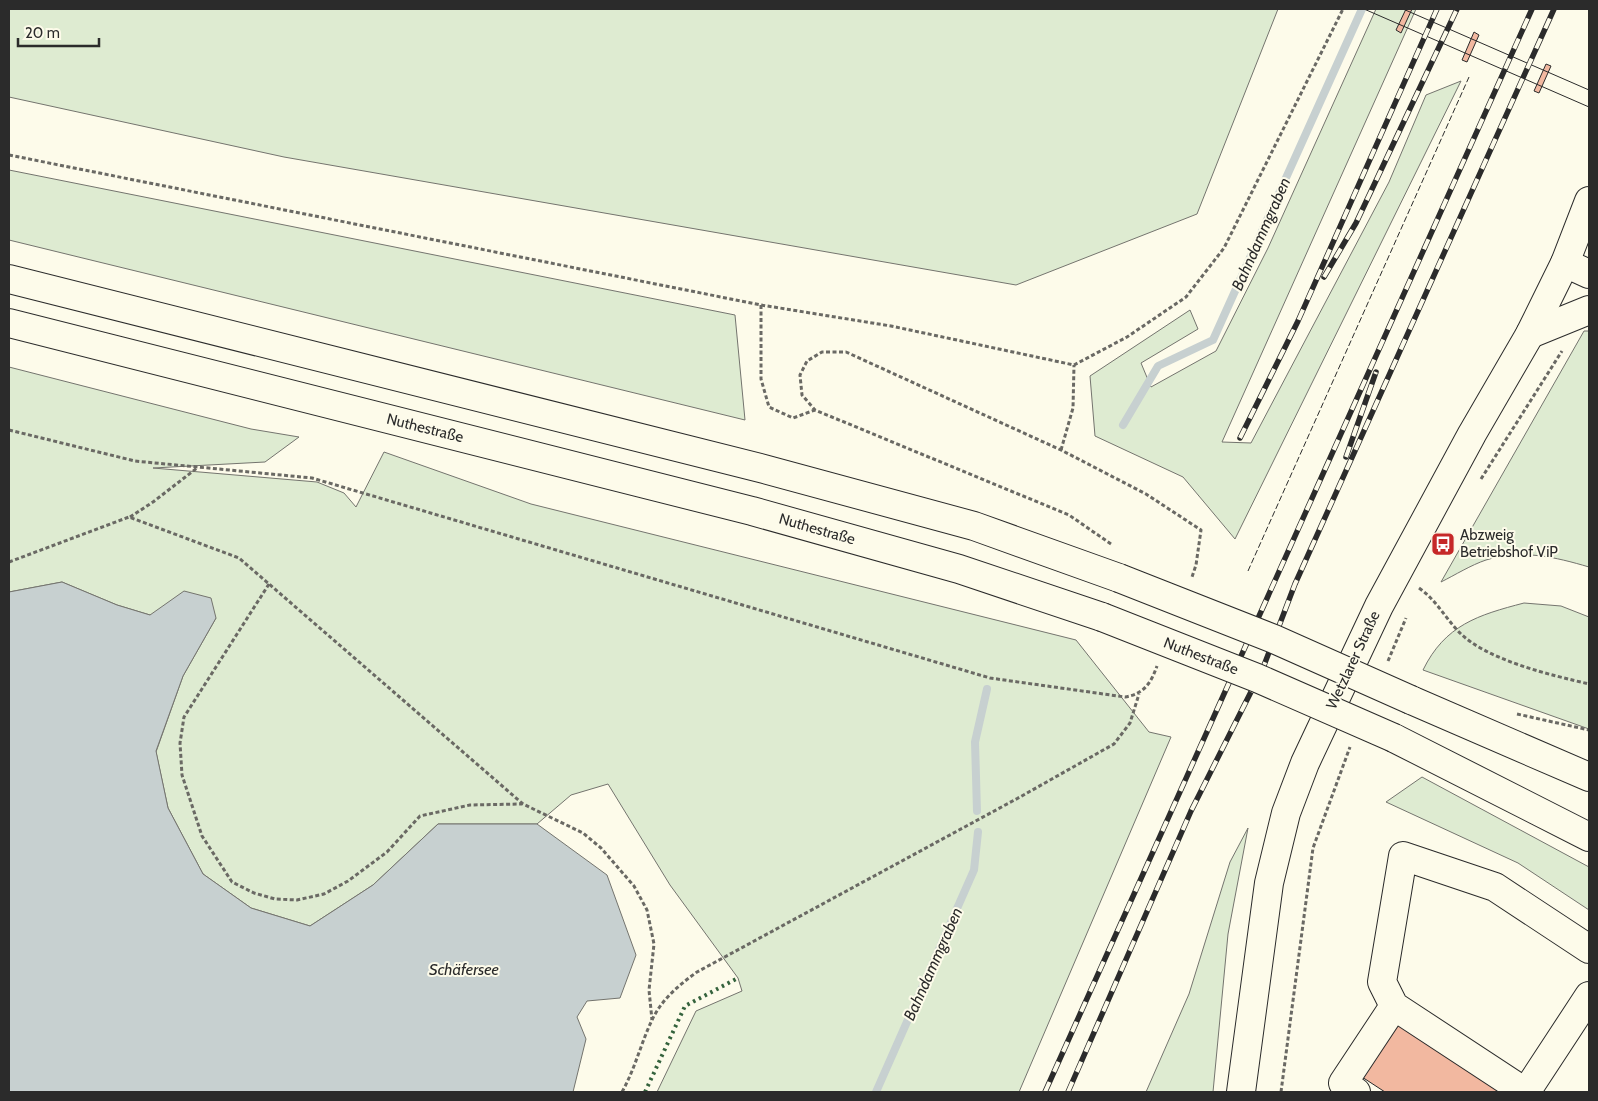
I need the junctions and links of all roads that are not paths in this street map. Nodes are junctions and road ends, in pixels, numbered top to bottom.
1 (1589, 201) edge
2 (1565, 263) junction
3 (1589, 274) edge
4 (9, 279) edge
5 (1589, 310) edge
6 (9, 323) edge
7 (1530, 334) junction
8 (1589, 777) edge
9 (1589, 837) edge
10 (1589, 948) edge
11 (1589, 996) edge
12 (1394, 1006) junction
13 (1242, 1092) edge
14 (1356, 1092) edge
15 (1525, 1092) edge

1 - 2 main road, Wetzlarer Straße
2 - 3 main road
2 - 7 main road, Wetzlarer Straße
4 - 8 main road, bridge
5 - 7 main road
6 - 9 main road, Nuthestraße, bridge
7 - 13 main road, Wetzlarer Straße
10 - 12 main road
11 - 15 main road
12 - 14 main road
12 - 15 main road

